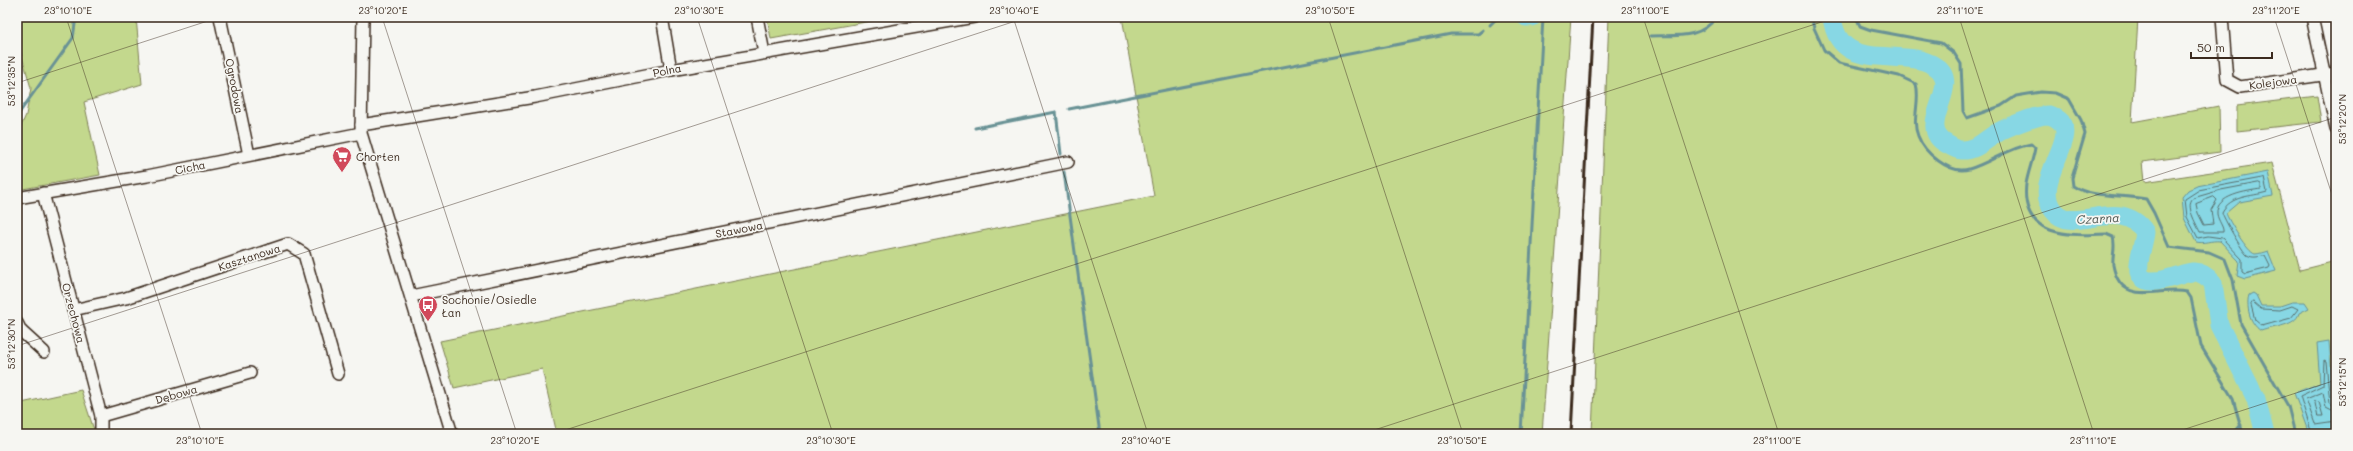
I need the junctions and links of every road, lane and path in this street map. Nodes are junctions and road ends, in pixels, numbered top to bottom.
1 (220, 17) edge
2 (362, 17) edge
3 (662, 17) edge
4 (757, 17) edge
5 (974, 17) edge
6 (2222, 17) edge
7 (2312, 17) edge
8 (764, 53) junction
9 (671, 70) junction
10 (2336, 73) edge
11 (2324, 75) junction
12 (361, 129) junction
13 (2336, 129) edge
14 (249, 155) junction
15 (1068, 162) dead end
16 (43, 193) junction
17 (17, 198) edge
18 (410, 296) junction
19 (73, 310) junction
20 (17, 323) edge
21 (44, 352) dead end
22 (250, 373) dead end
23 (338, 374) dead end
24 (101, 416) junction
25 (101, 434) edge
26 (452, 434) edge

1 - 14 street, Ogrodowa
2 - 12 street
3 - 9 street
4 - 8 street
5 - 8 street, Polna
6 - 11 street, Kolejowa
7 - 11 street
8 - 9 street, Polna
9 - 12 street, Polna
10 - 11 street, Kolejowa
11 - 13 street
12 - 14 street, Cicha
12 - 18 street
14 - 16 street, Cicha
15 - 18 street, Stawowa
16 - 17 street, Cicha
16 - 19 street, Orzechowa
18 - 26 street
19 - 23 street, Kasztanowa
19 - 24 street, Orzechowa
20 - 21 street
22 - 24 street, Dębowa
24 - 25 street, Orzechowa

